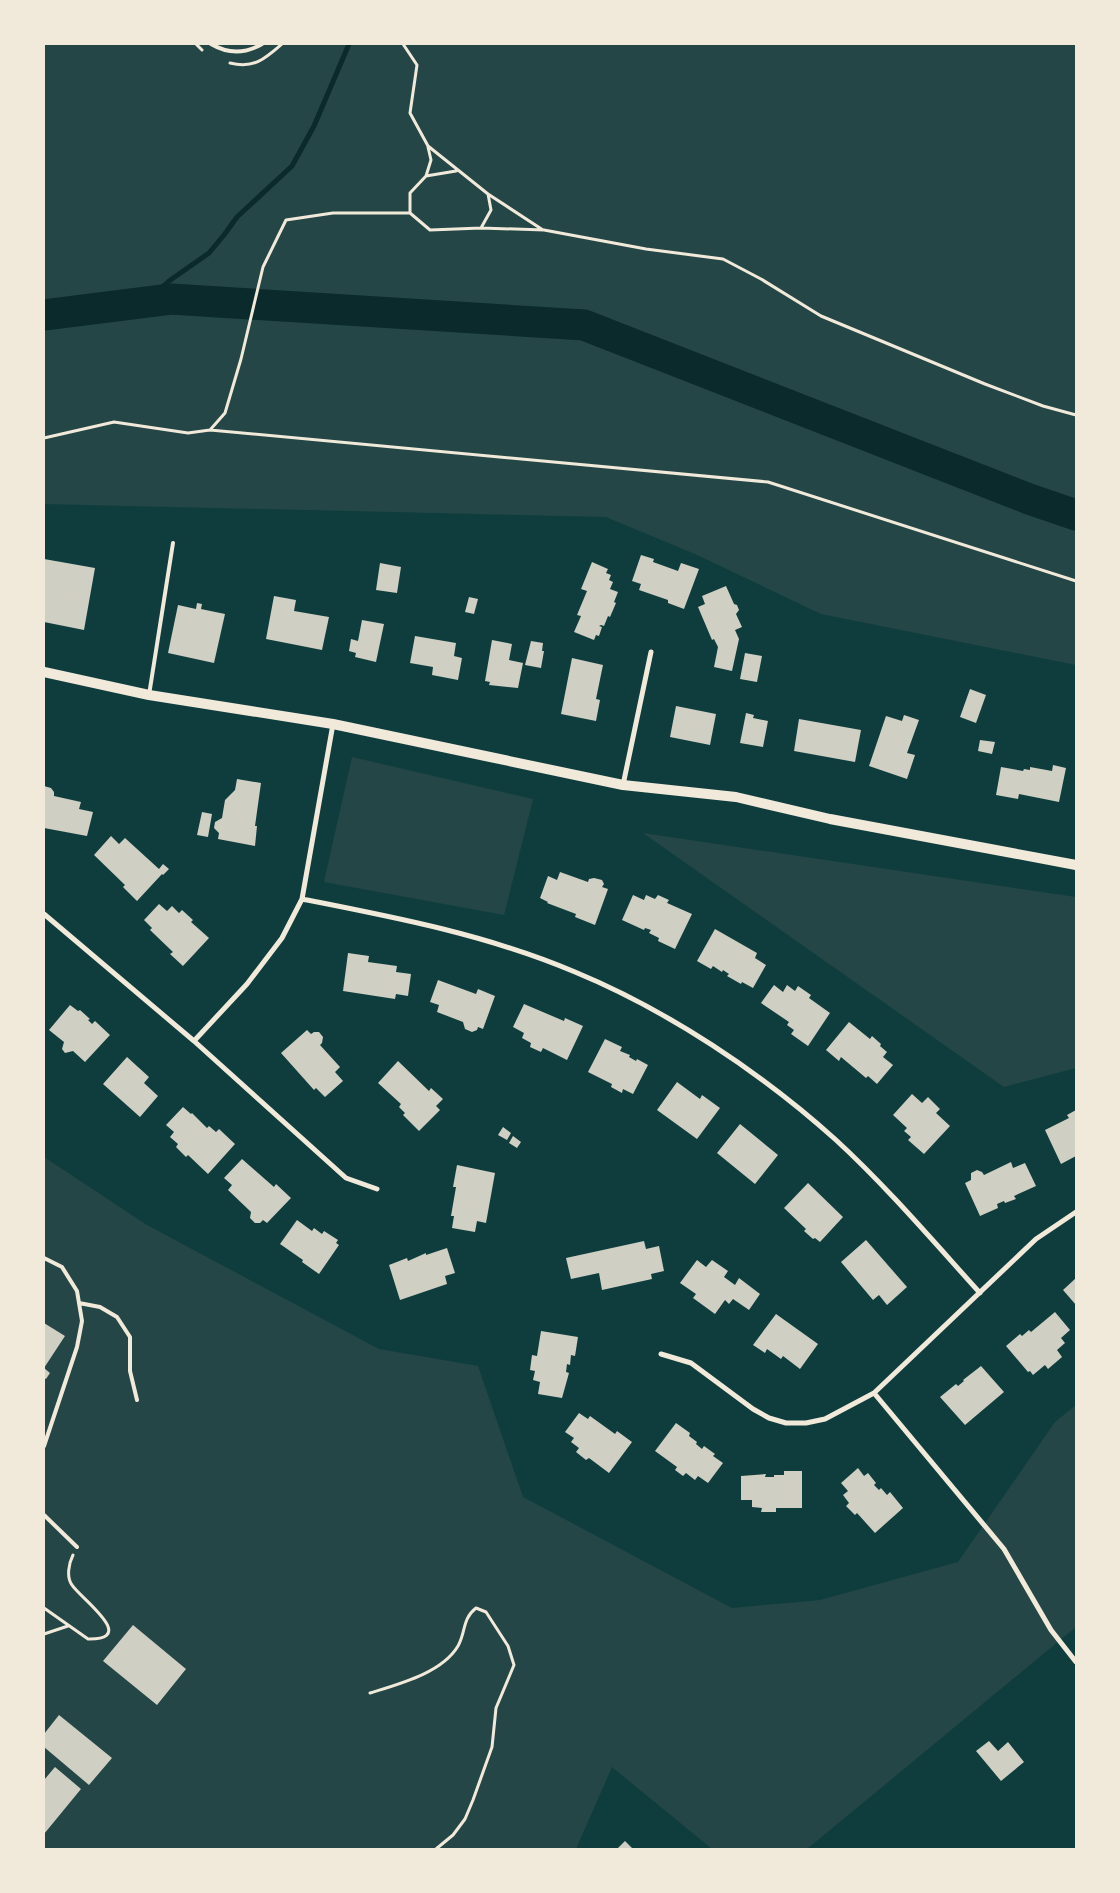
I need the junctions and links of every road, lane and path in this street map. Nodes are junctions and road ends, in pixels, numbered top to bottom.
1 (211, 44) edge
2 (262, 44) edge
3 (403, 44) edge
4 (428, 146) junction
5 (456, 170) junction
6 (426, 176) junction
7 (488, 194) junction
8 (410, 213) junction
9 (481, 228) junction
10 (544, 230) junction
11 (1076, 415) edge
12 (210, 430) junction
13 (44, 438) edge
14 (173, 543) dead end
15 (1076, 581) edge
16 (651, 652) dead end
17 (44, 672) edge
18 (149, 695) junction
19 (334, 724) junction
20 (624, 785) junction
21 (1076, 864) edge
22 (302, 899) junction
23 (44, 914) edge
24 (194, 1042) junction
25 (377, 1189) dead end
26 (1076, 1212) edge
27 (44, 1258) edge
28 (980, 1293) junction
29 (79, 1303) junction
30 (662, 1354) dead end
31 (874, 1394) junction
32 (137, 1400) dead end
33 (44, 1446) edge
34 (44, 1514) edge
35 (77, 1546) joint
36 (44, 1608) edge
37 (68, 1626) junction
38 (44, 1634) edge
39 (1076, 1662) edge
40 (370, 1693) dead end
41 (436, 1849) edge

1 - 2 lane
3 - 4 path
4 - 5 path
4 - 6 path
5 - 6 path
5 - 7 path
6 - 8 path
7 - 9 path
7 - 10 path
8 - 9 path
8 - 12 path
9 - 10 path
10 - 11 path
12 - 13 path
12 - 15 path
14 - 18 lane
16 - 20 street
17 - 18 main road
18 - 19 main road
19 - 20 main road
19 - 22 street
20 - 21 main road
22 - 24 street
22 - 28 street
23 - 24 street
24 - 25 street
26 - 28 street
27 - 29 lane
28 - 31 street
29 - 32 lane
29 - 33 lane
30 - 31 street
31 - 39 street
34 - 35 lane
35 - 37 path
36 - 37 path
37 - 38 path
40 - 41 path

